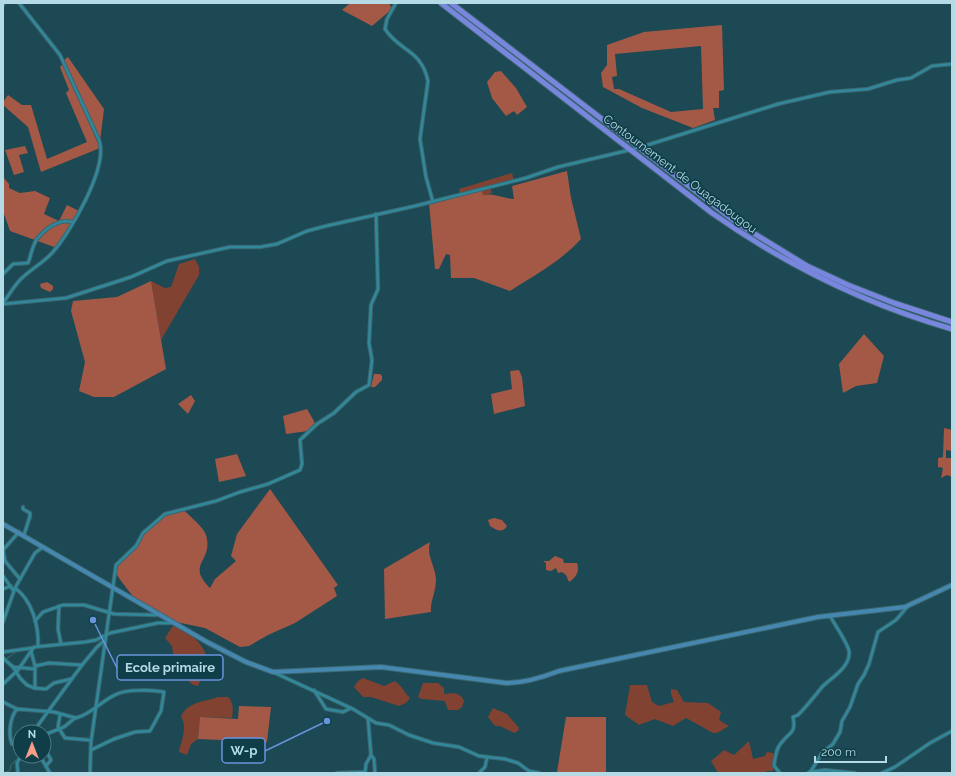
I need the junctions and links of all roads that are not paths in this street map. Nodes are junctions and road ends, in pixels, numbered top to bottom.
1 (20, 3) edge
2 (396, 3) edge
3 (441, 3) edge
4 (451, 3) edge
5 (952, 64) edge
6 (638, 148) junction
7 (630, 150) junction
8 (433, 202) junction
9 (376, 214) junction
10 (72, 222) junction
11 (3, 274) edge
12 (3, 304) edge
13 (952, 322) edge
14 (952, 329) edge
15 (23, 507) dead end
16 (3, 524) edge
17 (20, 532) junction
18 (24, 535) junction
19 (44, 547) junction
20 (3, 550) edge
21 (3, 576) edge
22 (20, 579) junction
23 (952, 585) edge
24 (11, 586) junction
25 (112, 586) junction
26 (3, 589) edge
27 (14, 589) junction
28 (908, 605) junction
29 (59, 606) junction
30 (108, 613) junction
31 (160, 614) junction
32 (829, 616) junction
33 (35, 621) junction
34 (3, 622) edge
35 (175, 624) junction
36 (105, 635) junction
37 (104, 641) junction
38 (61, 644) junction
39 (38, 646) junction
40 (32, 649) junction
41 (3, 652) edge
42 (3, 658) edge
43 (82, 665) junction
44 (13, 667) junction
45 (35, 667) junction
46 (20, 668) junction
47 (273, 672) junction
48 (16, 673) junction
49 (72, 678) junction
50 (3, 684) edge
51 (35, 688) junction
52 (314, 690) junction
53 (3, 702) edge
54 (96, 708) junction
55 (351, 708) junction
56 (16, 709) junction
57 (47, 712) junction
58 (60, 715) junction
59 (76, 718) junction
60 (368, 718) junction
61 (39, 724) edge
62 (60, 729) junction
63 (952, 731) edge
64 (52, 732) edge
65 (89, 740) dead end
66 (12, 744) edge
67 (91, 750) junction
68 (371, 755) junction
69 (487, 758) junction
70 (46, 766) edge
71 (89, 772) edge
72 (365, 772) edge
73 (50, 773) edge
74 (337, 773) edge
75 (375, 773) edge
76 (479, 773) edge
77 (539, 773) edge
78 (780, 773) edge
79 (808, 773) edge
80 (855, 773) edge
81 (882, 773) edge

1 - 10 street
2 - 8 street
3 - 7 highway, Contournement de Ouagadougou
4 - 6 highway, Contournement de Ouagadougou
5 - 6 street
6 - 7 street
6 - 13 highway, Contournement de Ouagadougou
7 - 8 street
7 - 14 highway, Contournement de Ouagadougou
8 - 9 street
9 - 12 street
9 - 25 street
10 - 11 street
10 - 12 street
15 - 18 street
16 - 17 street
17 - 18 street
17 - 20 street
18 - 19 street
19 - 22 street
19 - 25 street
20 - 22 street
21 - 24 street
22 - 27 street
23 - 28 street
24 - 26 street
24 - 27 street
25 - 30 street
25 - 31 street
27 - 33 street
27 - 34 street
28 - 32 street
28 - 79 street
29 - 30 street
29 - 33 street
29 - 38 street
30 - 31 street
30 - 36 street
31 - 35 street
32 - 47 street
32 - 78 street
33 - 39 street
35 - 36 street
35 - 47 street
36 - 37 street
36 - 38 street
37 - 43 street
37 - 54 street
38 - 39 street
39 - 40 street
40 - 41 street
40 - 45 street
40 - 46 street
42 - 44 street
43 - 45 street
43 - 49 street
44 - 46 street
44 - 48 street
45 - 46 street
45 - 51 street
46 - 48 street
47 - 52 street
48 - 50 street
48 - 51 street
49 - 51 street
49 - 57 street
52 - 55 street
52 - 55 street
53 - 56 street
54 - 59 street
54 - 67 street
54 - 67 street
55 - 60 street
56 - 57 street
56 - 66 street
57 - 58 street
57 - 61 street
58 - 59 street
58 - 62 street
59 - 62 street
60 - 68 street
60 - 69 street
62 - 64 street
62 - 65 street
63 - 81 street
67 - 71 street
68 - 72 street
68 - 75 street
69 - 76 street
69 - 77 street
70 - 73 street
72 - 74 street
79 - 80 street

